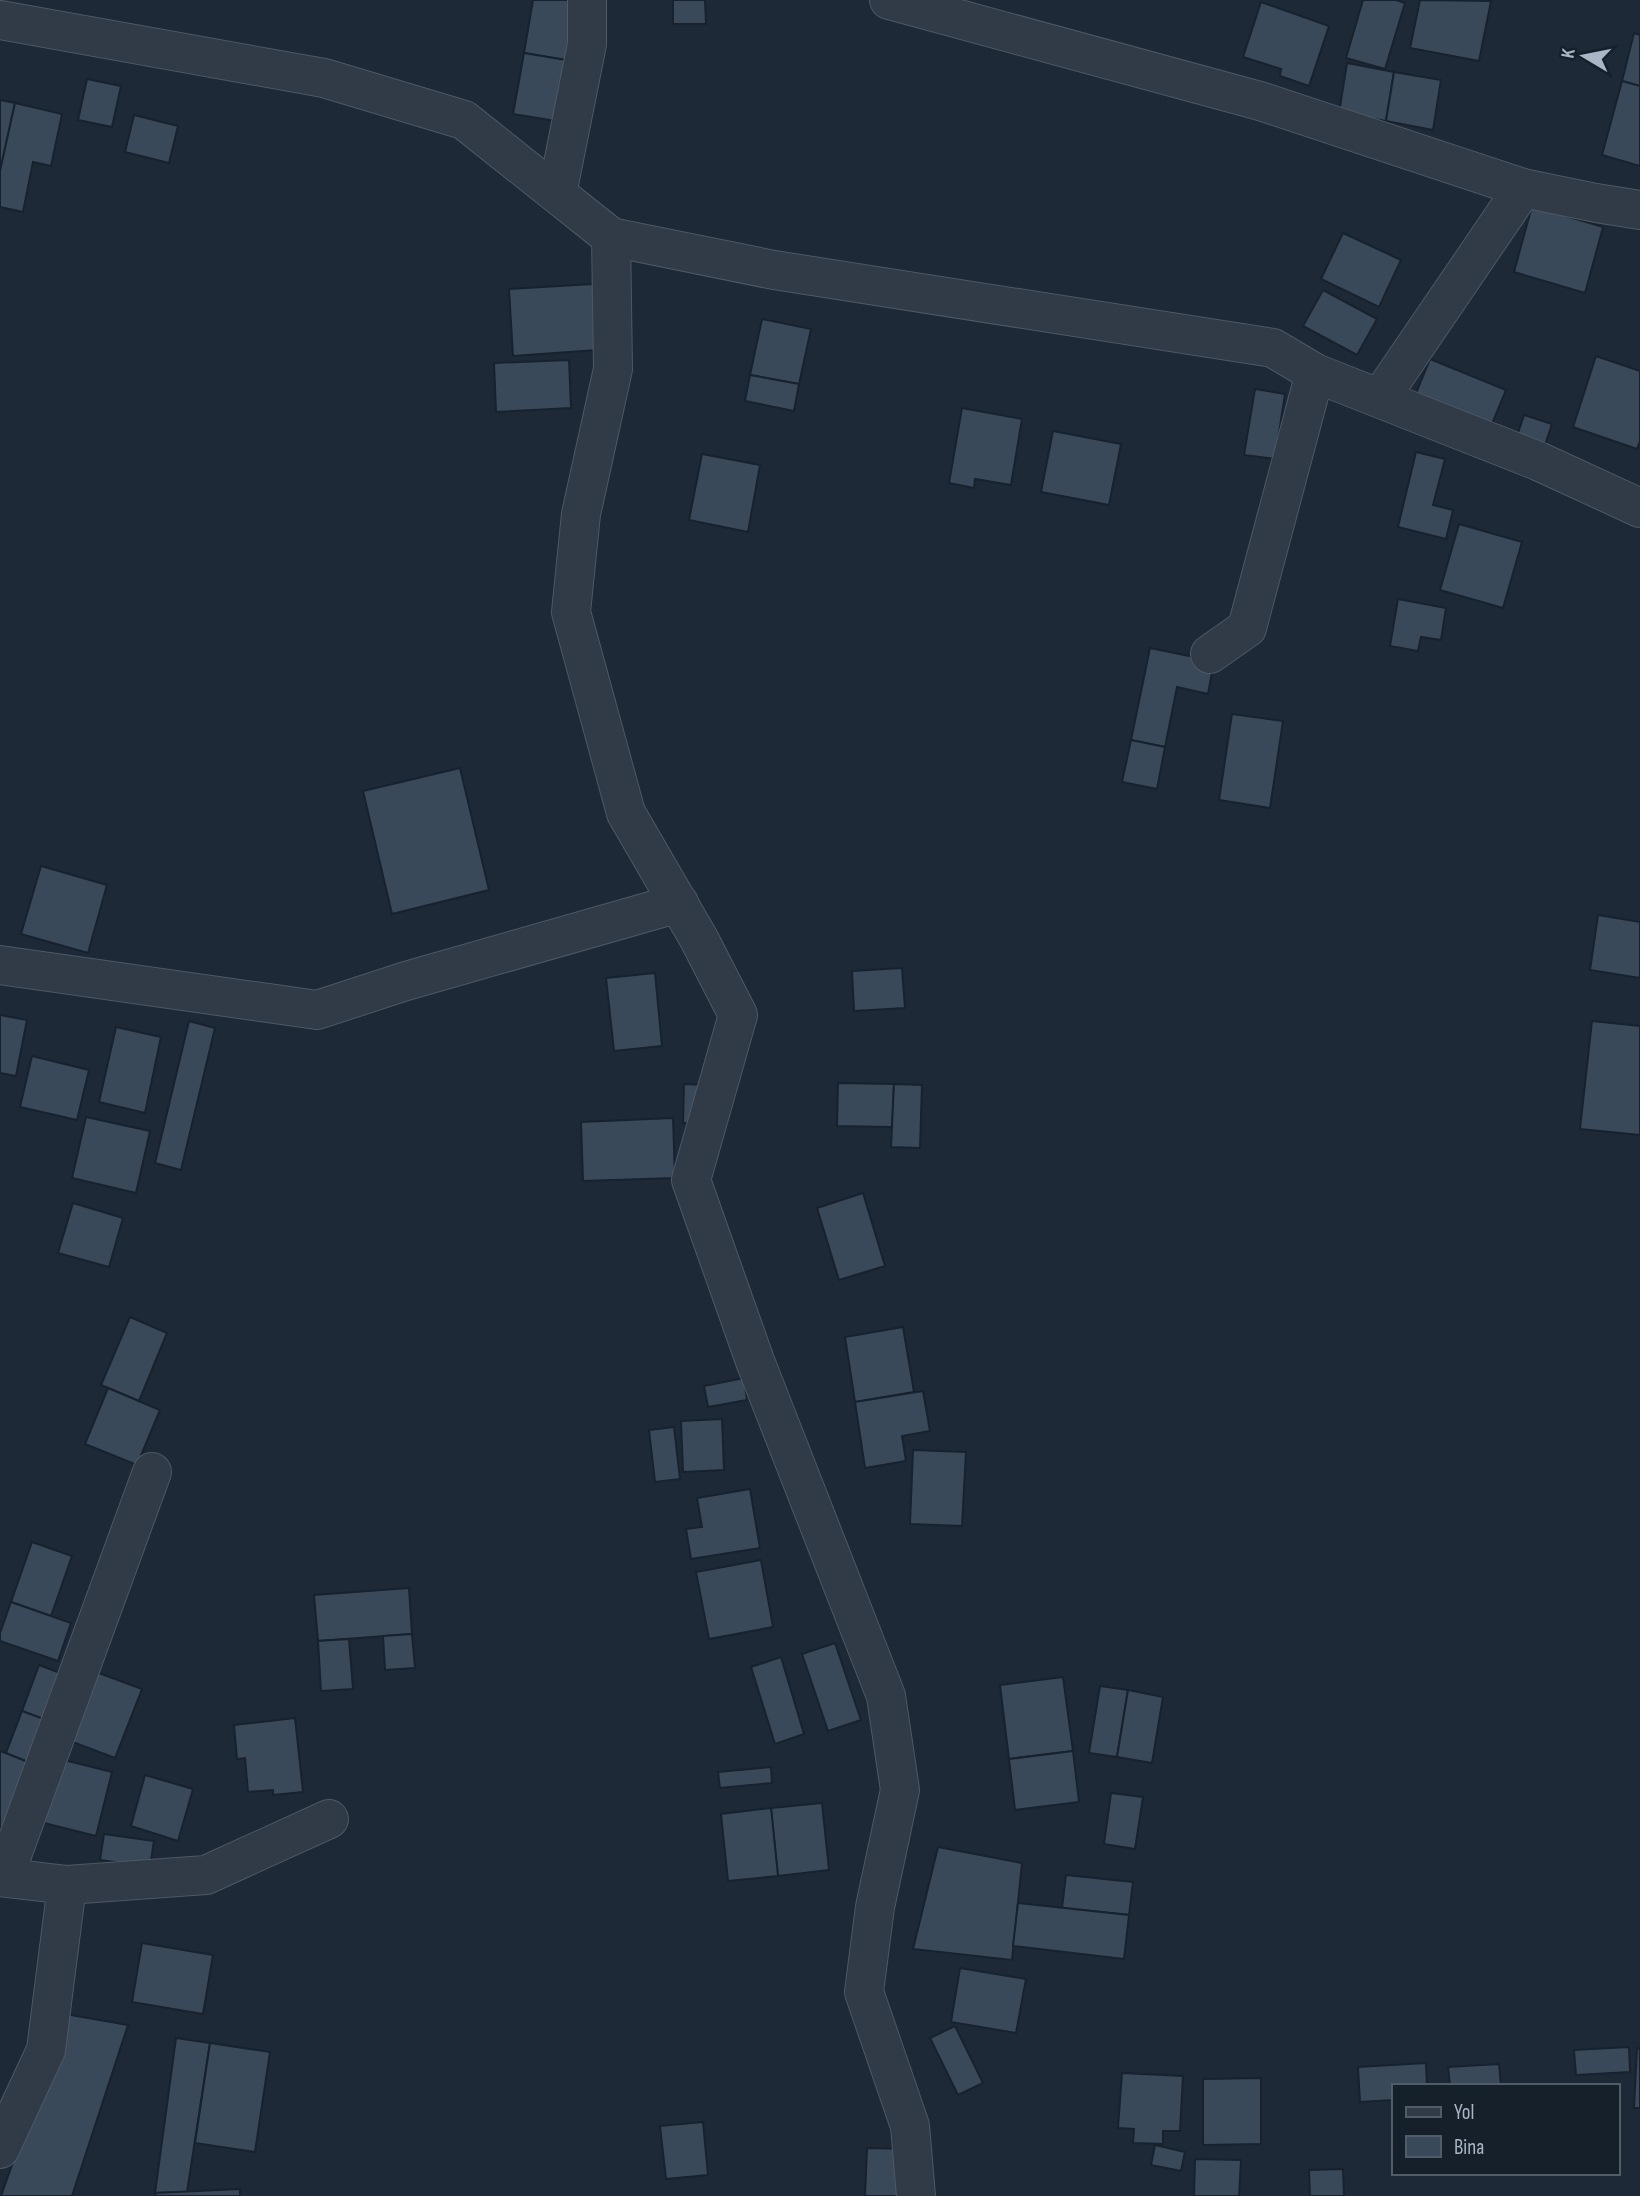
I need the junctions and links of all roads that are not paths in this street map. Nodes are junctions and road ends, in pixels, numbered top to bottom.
1 (587, 0) edge
2 (889, 0) edge
3 (0, 20) edge
4 (1523, 188) junction
5 (556, 194) junction
6 (1640, 210) edge
7 (611, 237) junction
8 (1315, 373) junction
9 (1380, 398) junction
10 (1640, 508) edge
11 (1210, 654) dead end
12 (679, 903) junction
13 (0, 965) edge
14 (152, 1472) dead end
15 (328, 1819) dead end
16 (2, 1877) edge
17 (67, 1885) junction
18 (0, 2149) edge
19 (916, 2196) edge

1 - 5 street
2 - 4 street
3 - 5 street
4 - 6 street
4 - 9 street
5 - 7 street
7 - 8 street
7 - 12 street
8 - 9 street
8 - 11 street
9 - 10 street
12 - 13 street
12 - 19 street
14 - 16 street
15 - 17 street
16 - 17 street
17 - 18 street

